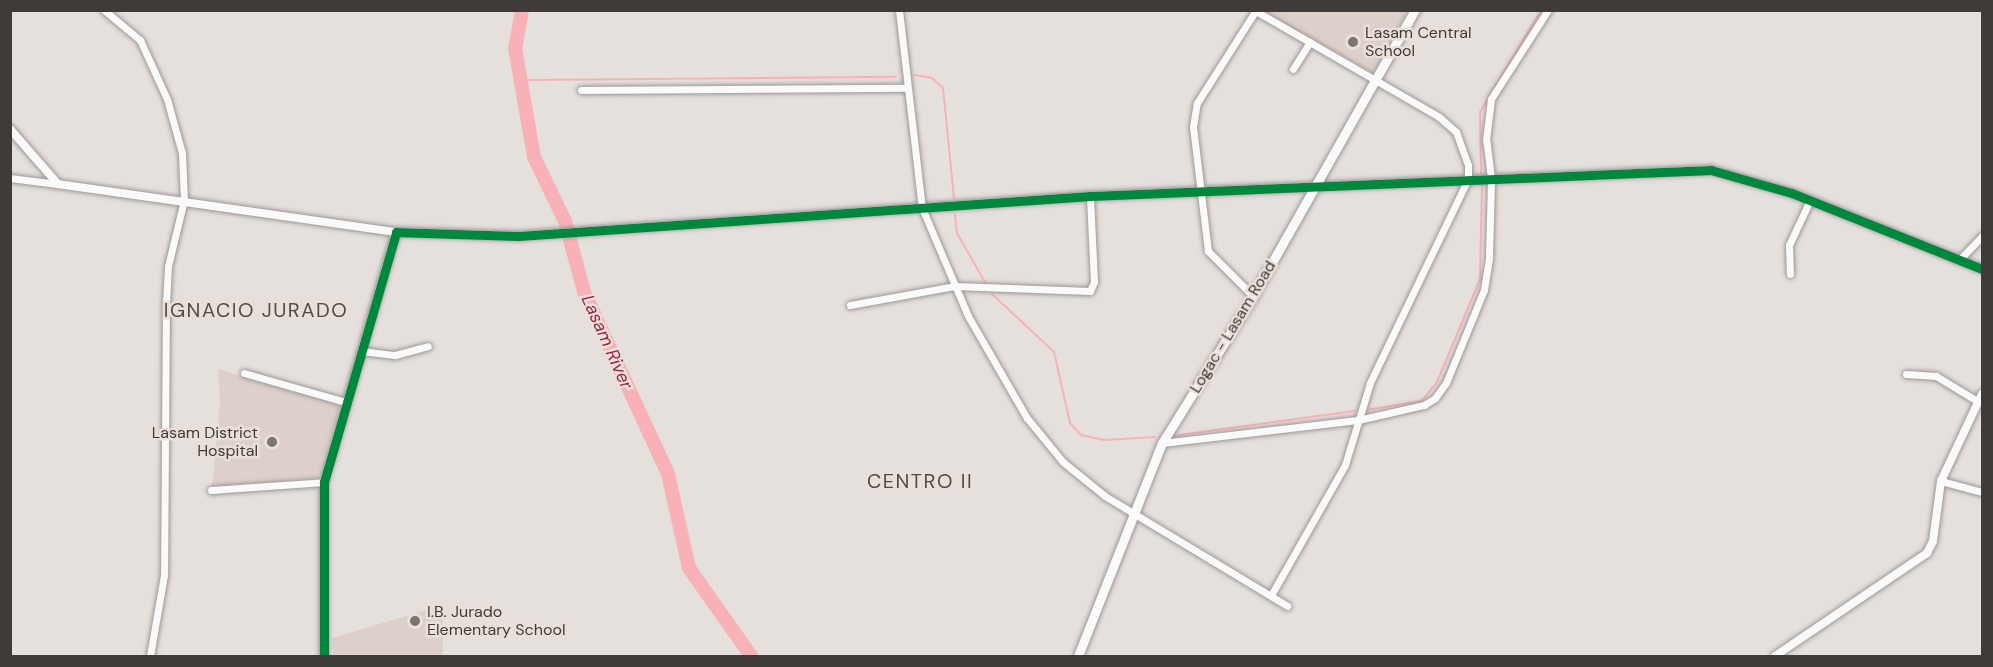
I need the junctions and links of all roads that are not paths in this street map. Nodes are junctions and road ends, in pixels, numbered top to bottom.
1 (104, 10) edge
2 (899, 10) edge
3 (1415, 10) edge
4 (1548, 10) edge
5 (1255, 11) edge
6 (1310, 42) junction
7 (1293, 69) dead end
8 (1377, 80) junction
9 (906, 88) junction
10 (581, 90) dead end
11 (10, 129) edge
12 (10, 178) edge
13 (1491, 178) junction
14 (1468, 179) junction
15 (58, 183) junction
16 (1314, 186) junction
17 (1199, 191) junction
18 (1090, 196) junction
19 (184, 200) junction
20 (1810, 200) junction
21 (922, 208) junction
22 (396, 232) junction
23 (1983, 236) edge
24 (1960, 259) junction
25 (1983, 268) edge
26 (1790, 274) dead end
27 (955, 286) junction
28 (1253, 296) junction
29 (850, 305) dead end
30 (428, 346) dead end
31 (361, 351) junction
32 (244, 373) dead end
33 (1906, 374) dead end
34 (1981, 398) edge
35 (346, 402) junction
36 (1358, 420) junction
37 (1162, 442) junction
38 (1941, 481) junction
39 (324, 482) junction
40 (211, 489) dead end
41 (1983, 492) edge
42 (1133, 516) junction
43 (1271, 595) junction
44 (1287, 606) dead end
45 (150, 657) edge
46 (324, 657) edge
47 (1078, 657) edge
48 (1775, 657) edge

1 - 19 street
2 - 9 street
3 - 8 main road, Logac - Lasam Road
4 - 13 street
5 - 6 street
5 - 17 street
6 - 7 street
6 - 8 street
8 - 14 street
8 - 16 main road, Logac - Lasam Road
9 - 10 street
9 - 21 street
11 - 15 street
12 - 15 street
13 - 14 street
13 - 20 street
13 - 36 street
14 - 16 street
14 - 36 street
15 - 19 street
16 - 17 street
16 - 28 main road, Logac - Lasam Road
17 - 18 street
17 - 28 street
18 - 21 street
18 - 27 street
19 - 22 street
19 - 45 street
20 - 24 street
20 - 26 street
21 - 22 street
21 - 27 street
22 - 31 street
23 - 24 street
24 - 25 street
27 - 29 street
27 - 42 street
28 - 37 main road, Logac - Lasam Road
30 - 31 street
31 - 35 street
32 - 35 street
33 - 34 street
34 - 38 street
35 - 39 street
36 - 37 street
36 - 43 street
37 - 42 main road, Logac - Lasam Road
38 - 41 street
38 - 48 street
39 - 40 street
39 - 46 street
42 - 43 street
42 - 47 main road, Logac - Lasam Road
43 - 44 street

